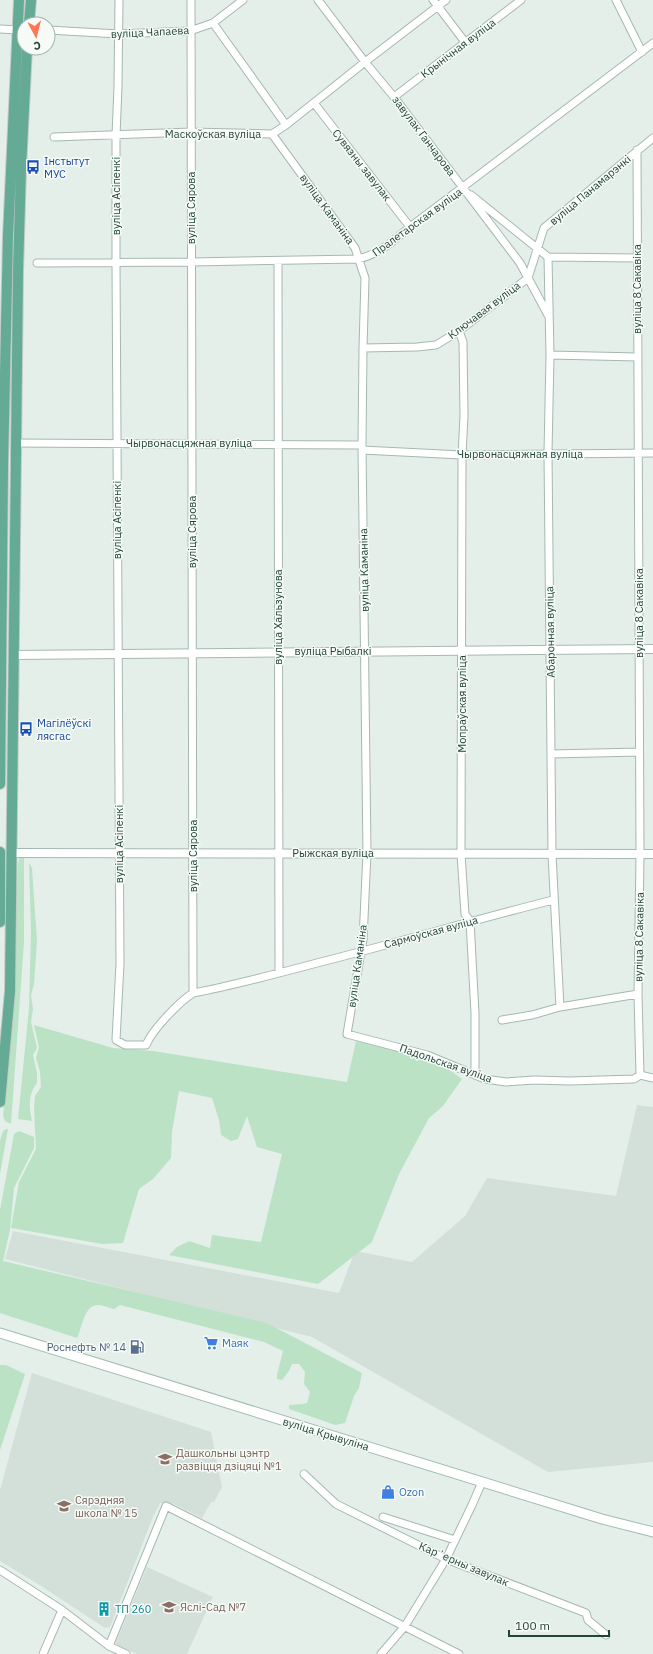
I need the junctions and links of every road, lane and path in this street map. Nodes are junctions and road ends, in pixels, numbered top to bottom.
1 (20, 0) edge
2 (31, 0) edge
3 (119, 0) edge
4 (190, 0) edge
5 (243, 0) edge
6 (318, 0) edge
7 (433, 0) edge
8 (446, 0) edge
9 (521, 0) edge
10 (616, 0) edge
11 (438, 6) junction
12 (19, 16) edge
13 (30, 16) edge
14 (214, 23) junction
15 (0, 29) edge
16 (16, 30) edge
17 (56, 30) edge
18 (190, 31) junction
19 (119, 34) junction
20 (465, 42) junction
21 (653, 43) edge
22 (642, 52) junction
23 (17, 56) edge
24 (28, 56) edge
25 (365, 62) junction
26 (394, 97) junction
27 (314, 103) junction
28 (286, 125) junction
29 (191, 132) junction
30 (272, 134) junction
31 (116, 136) junction
32 (54, 137) dead end
33 (653, 138) edge
34 (637, 150) junction
35 (463, 188) junction
36 (410, 227) junction
37 (536, 248) junction
38 (548, 257) junction
39 (637, 258) junction
40 (358, 259) junction
41 (278, 261) junction
42 (191, 262) junction
43 (37, 263) dead end
44 (116, 263) junction
45 (528, 278) junction
46 (549, 317) junction
47 (459, 331) junction
48 (363, 348) junction
49 (550, 355) junction
50 (638, 357) junction
51 (15, 443) junction
52 (117, 443) junction
53 (192, 443) junction
54 (278, 444) junction
55 (362, 448) junction
56 (548, 453) junction
57 (637, 453) junction
58 (653, 453) edge
59 (462, 455) junction
60 (1, 466) edge
61 (551, 649) junction
62 (639, 649) junction
63 (653, 649) edge
64 (462, 650) junction
65 (365, 651) junction
66 (192, 652) junction
67 (278, 652) junction
68 (117, 653) junction
69 (13, 655) junction
70 (639, 752) junction
71 (551, 754) junction
72 (0, 784) edge
73 (0, 852) edge
74 (13, 853) junction
75 (119, 853) junction
76 (193, 853) junction
77 (279, 853) junction
78 (367, 853) junction
79 (460, 854) junction
80 (640, 854) junction
81 (653, 854) edge
82 (552, 855) junction
83 (553, 900) junction
84 (470, 921) junction
85 (0, 922) edge
86 (361, 952) junction
87 (279, 973) junction
88 (193, 993) junction
89 (638, 994) junction
90 (560, 1006) junction
91 (502, 1020) dead end
92 (347, 1034) joint
93 (475, 1075) junction
94 (640, 1075) junction
95 (653, 1078) edge
96 (0, 1102) edge
97 (0, 1333) edge
98 (304, 1474) dead end
99 (482, 1482) junction
100 (383, 1517) dead end
101 (653, 1532) edge
102 (455, 1540) junction
103 (446, 1559) junction
104 (0, 1570) edge
105 (62, 1610) junction
106 (405, 1626) junction
107 (606, 1635) dead end
108 (109, 1646) junction
109 (43, 1654) edge
110 (126, 1654) edge
111 (381, 1654) edge
112 (459, 1654) edge

1 - 12 main road
2 - 13 main road
3 - 19 street, вуліца Асіпенкі
4 - 18 street, вуліца Сярова
5 - 14 street, вуліца Чапаева
6 - 25 street, завулак Ганчарова
7 - 11 street
8 - 11 street, Маскоўская вуліца
9 - 20 street, Крынічная вуліца
10 - 22 street
11 - 20 street
11 - 25 street, Маскоўская вуліца
14 - 18 street, вуліца Чапаева
14 - 28 street
15 - 16 street
17 - 19 street, вуліца Чапаева
18 - 19 street, вуліца Чапаева
18 - 29 street, вуліца Сярова
19 - 31 street, вуліца Асіпенкі
20 - 26 street, Крынічная вуліца
21 - 22 street, Пралетарская вуліца
22 - 35 street, Пралетарская вуліца
23 - 60 main road
24 - 51 main road
25 - 26 street, завулак Ганчарова
25 - 27 street, Маскоўская вуліца
26 - 35 street, завулак Ганчарова
27 - 28 street, Маскоўская вуліца
27 - 36 street, Сувязны завулак
28 - 30 street, Маскоўская вуліца
29 - 30 street, Маскоўская вуліца
29 - 31 street, Маскоўская вуліца
29 - 42 street, вуліца Сярова
30 - 40 street, вуліца Каманіна
31 - 32 street, Маскоўская вуліца
31 - 44 street, вуліца Асіпенкі
33 - 34 street, вуліца Панамарэнкі
34 - 37 street, вуліца Панамарэнкі
34 - 39 street, вуліца 8 Сакавіка
35 - 36 street, Пралетарская вуліца
35 - 37 street
35 - 45 street, завулак Ганчарова
36 - 40 street, Пралетарская вуліца
37 - 38 street
37 - 45 street, Ключавая вуліца
38 - 39 street
38 - 46 street, Абаронная вуліца
39 - 50 street, вуліца 8 Сакавіка
40 - 41 street, Пралетарская вуліца
40 - 48 street, вуліца Каманіна
41 - 42 street, Пралетарская вуліца
41 - 54 street, вуліца Хальзунова
42 - 44 street, Пралетарская вуліца
42 - 53 street, вуліца Сярова
43 - 44 street, Пралетарская вуліца
44 - 52 street, вуліца Асіпенкі
45 - 46 street, завулак Ганчарова
45 - 47 street, Ключавая вуліца
46 - 49 street, Абаронная вуліца
47 - 48 street, Ключавая вуліца
47 - 59 street, Мопраўская вуліца
48 - 55 street, вуліца Каманіна
49 - 50 street
49 - 56 street, Абаронная вуліца
50 - 57 street, вуліца 8 Сакавіка
51 - 52 street, Чырвонасцяжная вуліца
51 - 69 main road
52 - 53 street, Чырвонасцяжная вуліца
52 - 68 street, вуліца Асіпенкі
53 - 54 street, Чырвонасцяжная вуліца
53 - 66 street, вуліца Сярова
54 - 55 street, Чырвонасцяжная вуліца
54 - 67 street, вуліца Хальзунова
55 - 59 street, Чырвонасцяжная вуліца
55 - 65 street, вуліца Каманіна
56 - 57 street, Чырвонасцяжная вуліца
56 - 59 street, Чырвонасцяжная вуліца
56 - 61 street, Абаронная вуліца
57 - 58 street, Чырвонасцяжная вуліца
57 - 62 street, вуліца 8 Сакавіка
59 - 64 street, Мопраўская вуліца
60 - 72 main road
61 - 62 street, вуліца Рыбалкі
61 - 64 street, вуліца Рыбалкі
61 - 71 street, Абаронная вуліца
62 - 63 street, вуліца Рыбалкі
62 - 70 street, вуліца 8 Сакавіка
64 - 65 street, вуліца Рыбалкі
64 - 79 street, Мопраўская вуліца
65 - 67 street, вуліца Рыбалкі
65 - 78 street, вуліца Каманіна
66 - 67 street, вуліца Рыбалкі
66 - 68 street, вуліца Рыбалкі
66 - 76 street, вуліца Сярова
67 - 77 street, вуліца Хальзунова
68 - 69 street, вуліца Рыбалкі
68 - 75 street, вуліца Асіпенкі
69 - 74 main road
70 - 71 street
70 - 80 street, вуліца 8 Сакавіка
71 - 82 street, Абаронная вуліца
73 - 85 main road
74 - 75 street, Рыжская вуліца
74 - 96 main road
75 - 76 street, Рыжская вуліца
75 - 88 street, вуліца Асіпенкі
76 - 77 street, Рыжская вуліца
76 - 88 street, вуліца Сярова
77 - 78 street, Рыжская вуліца
77 - 87 street, вуліца Хальзунова
78 - 79 street, Рыжская вуліца
78 - 86 street, вуліца Каманіна
79 - 82 street, Рыжская вуліца
79 - 84 street, Мопраўская вуліца
80 - 81 street, Рыжская вуліца
80 - 82 street, Рыжская вуліца
80 - 89 street, вуліца 8 Сакавіка
82 - 83 street, Абаронная вуліца
83 - 84 street, Сармоўская вуліца
83 - 90 street, Абаронная вуліца
84 - 86 street, Сармоўская вуліца
84 - 93 street, Мопраўская вуліца
86 - 87 street, Сармоўская вуліца
86 - 92 street, вуліца Каманіна
87 - 88 street, Сармоўская вуліца
89 - 90 street
89 - 94 street, вуліца 8 Сакавіка
90 - 91 street
92 - 93 street, Падольская вуліца
93 - 94 street, Падольская вуліца
94 - 95 street
97 - 99 main road, вуліца Крывуліна
98 - 103 street, Карʼерны завулак
99 - 101 main road, вуліца Крывуліна
99 - 102 street
100 - 102 street
102 - 103 street
103 - 106 street
103 - 107 street, Карʼерны завулак
104 - 105 street
105 - 108 street
105 - 109 street
106 - 108 street
106 - 111 street
106 - 112 street
108 - 110 street

